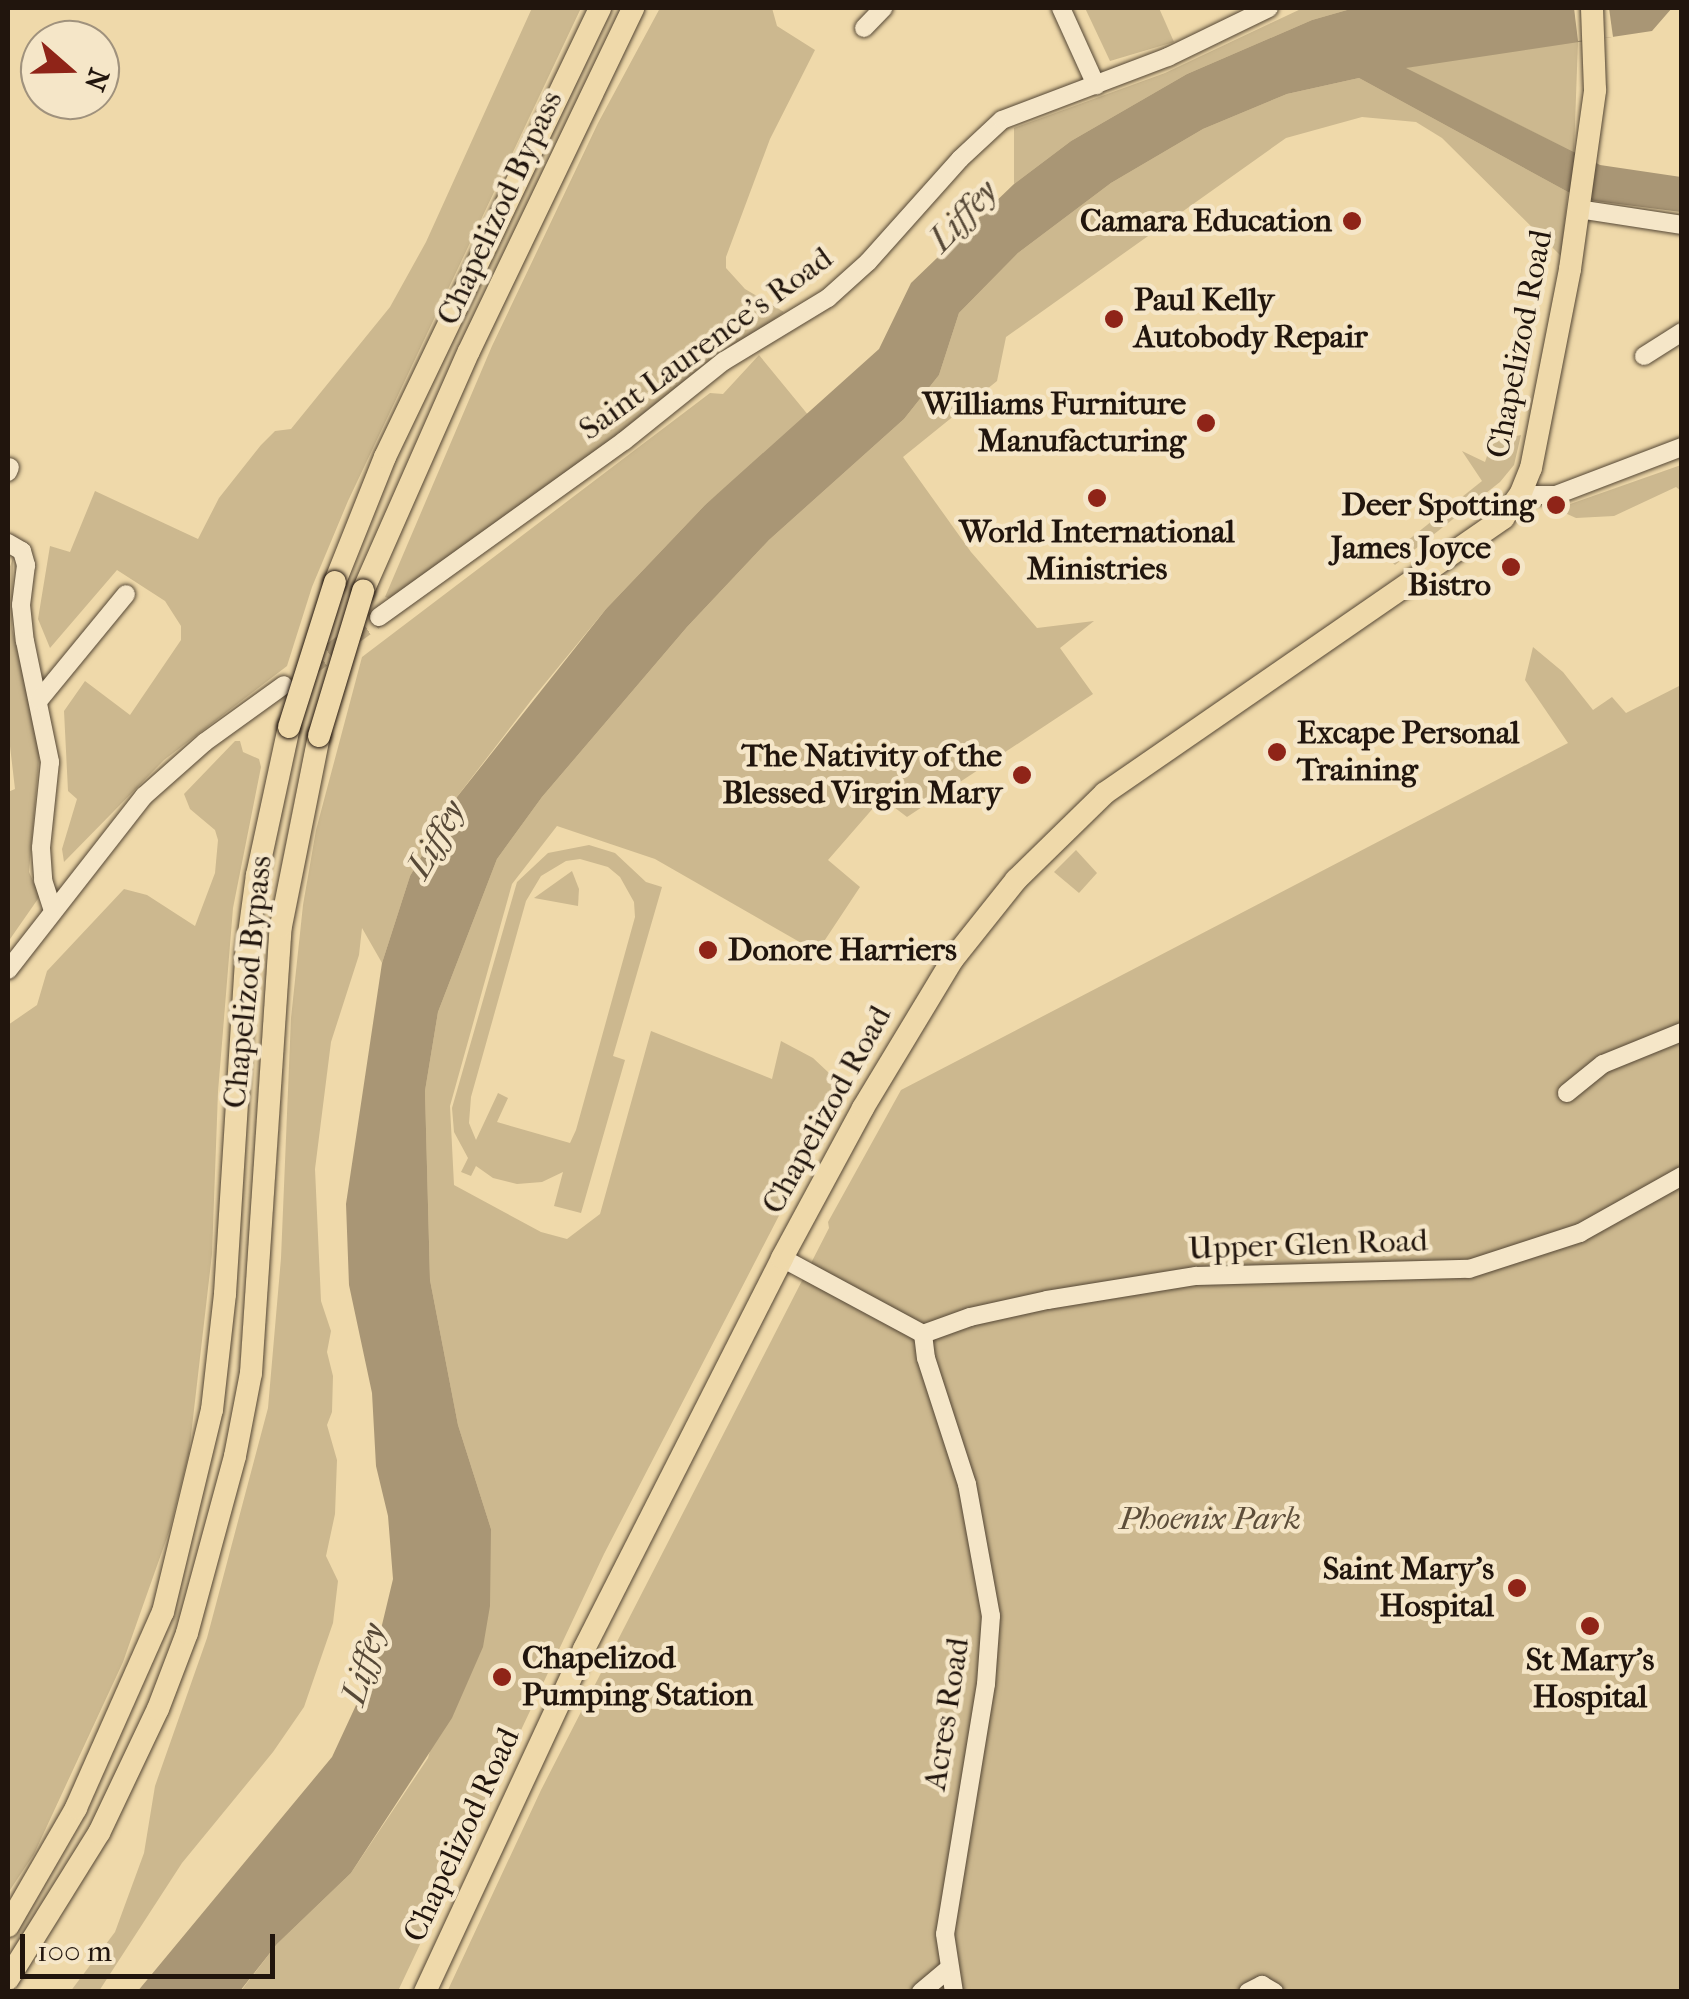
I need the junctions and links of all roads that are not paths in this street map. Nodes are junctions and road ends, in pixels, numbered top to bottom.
1 (600, 8) edge
2 (633, 8) edge
3 (883, 8) edge
4 (1061, 8) edge
5 (1268, 8) edge
6 (1592, 8) edge
7 (864, 28) dead end
8 (1096, 85) junction
9 (1579, 205) junction
10 (1682, 225) edge
11 (1682, 332) edge
12 (1644, 356) dead end
13 (1682, 447) edge
14 (1520, 495) junction
15 (8, 543) edge
16 (126, 594) dead end
17 (379, 616) tunnel mouth
18 (284, 685) dead end
19 (39, 700) junction
20 (53, 910) junction
21 (8, 970) edge
22 (1682, 1032) edge
23 (1567, 1093) dead end
24 (1682, 1176) edge
25 (782, 1258) junction
26 (923, 1334) junction
27 (8, 1926) edge
28 (948, 1969) junction
29 (8, 1978) edge
30 (425, 1992) edge
31 (921, 1992) edge
32 (954, 1992) edge
33 (1248, 1992) edge
34 (1274, 1992) edge

1 - 27 main road, Chapelizod Bypass, bridge
2 - 29 main road, Chapelizod Bypass, bridge
3 - 7 street
4 - 8 street
5 - 8 street, Saint Laurence's Road
6 - 9 main road, Chapelizod Road
8 - 17 street, Saint Laurence's Road
9 - 10 street
9 - 14 main road, Chapelizod Road
11 - 12 street
13 - 14 street
14 - 25 main road, Chapelizod Road
15 - 19 street
16 - 19 street
18 - 20 street
19 - 20 street
20 - 21 street
22 - 23 street
24 - 26 street, Upper Glen Road
25 - 26 street
25 - 30 main road, Chapelizod Road
26 - 28 street, Acres Road
28 - 31 street
28 - 32 street, Acres Road
33 - 34 street

